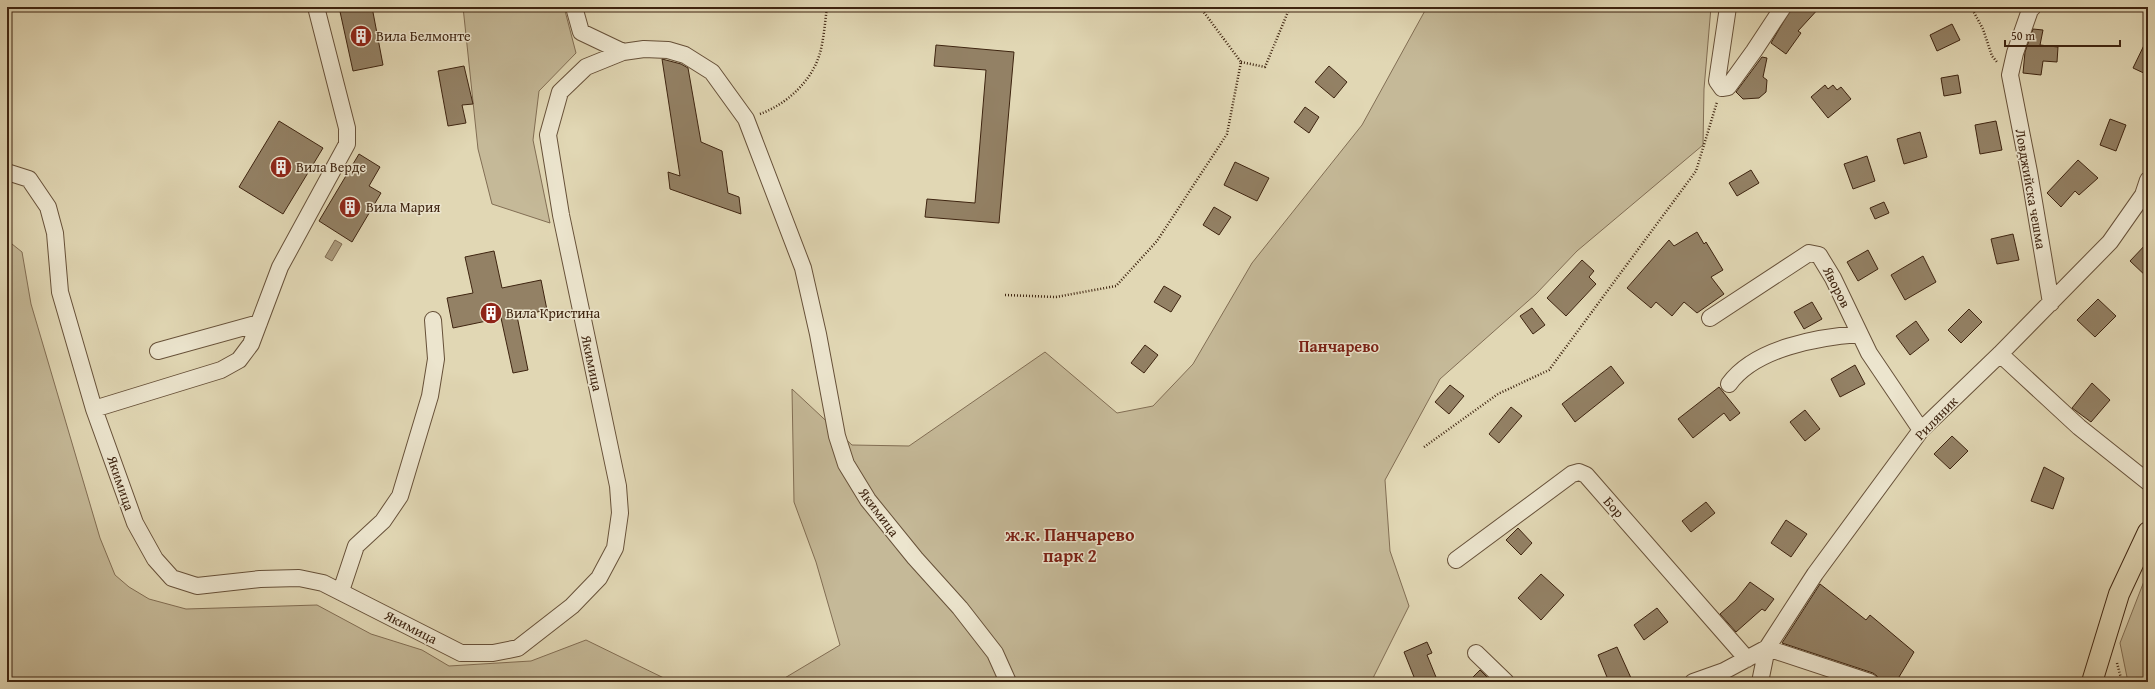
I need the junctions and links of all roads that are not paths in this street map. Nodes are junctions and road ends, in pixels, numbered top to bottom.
1 (316, 7) edge
2 (574, 7) edge
3 (1728, 7) edge
4 (1782, 7) edge
5 (2033, 7) edge
6 (623, 52) junction
7 (7, 172) edge
8 (2148, 180) edge
9 (2051, 302) junction
10 (1710, 318) dead end
11 (433, 320) dead end
12 (259, 323) junction
13 (1860, 334) junction
14 (158, 351) dead end
15 (2000, 354) junction
16 (1730, 384) dead end
17 (94, 409) junction
18 (1921, 430) junction
19 (2148, 482) edge
20 (2148, 532) edge
21 (1456, 560) dead end
22 (341, 591) junction
23 (1767, 648) junction
24 (1476, 653) dead end
25 (1747, 659) junction
26 (1008, 682) edge
27 (1506, 682) edge
28 (1693, 682) edge
29 (1760, 682) edge
30 (1870, 682) edge
31 (2092, 682) edge

1 - 12 street
2 - 6 street
3 - 4 street
5 - 9 street, Ловджийска чешма
6 - 22 street, Якимица
6 - 26 street, Якимица
7 - 17 street, Якимица
8 - 9 street, Риляник
9 - 15 street, Риляник
10 - 13 street, Яворов
11 - 22 street
12 - 14 street
12 - 17 street
13 - 16 street
13 - 18 street, Яворов
15 - 18 street, Риляник
15 - 19 street
17 - 22 street, Якимица
18 - 23 street, Риляник
20 - 31 main road
21 - 25 street, Бор
23 - 25 street
23 - 29 street, Риляник
23 - 30 street
24 - 27 street
25 - 28 street

